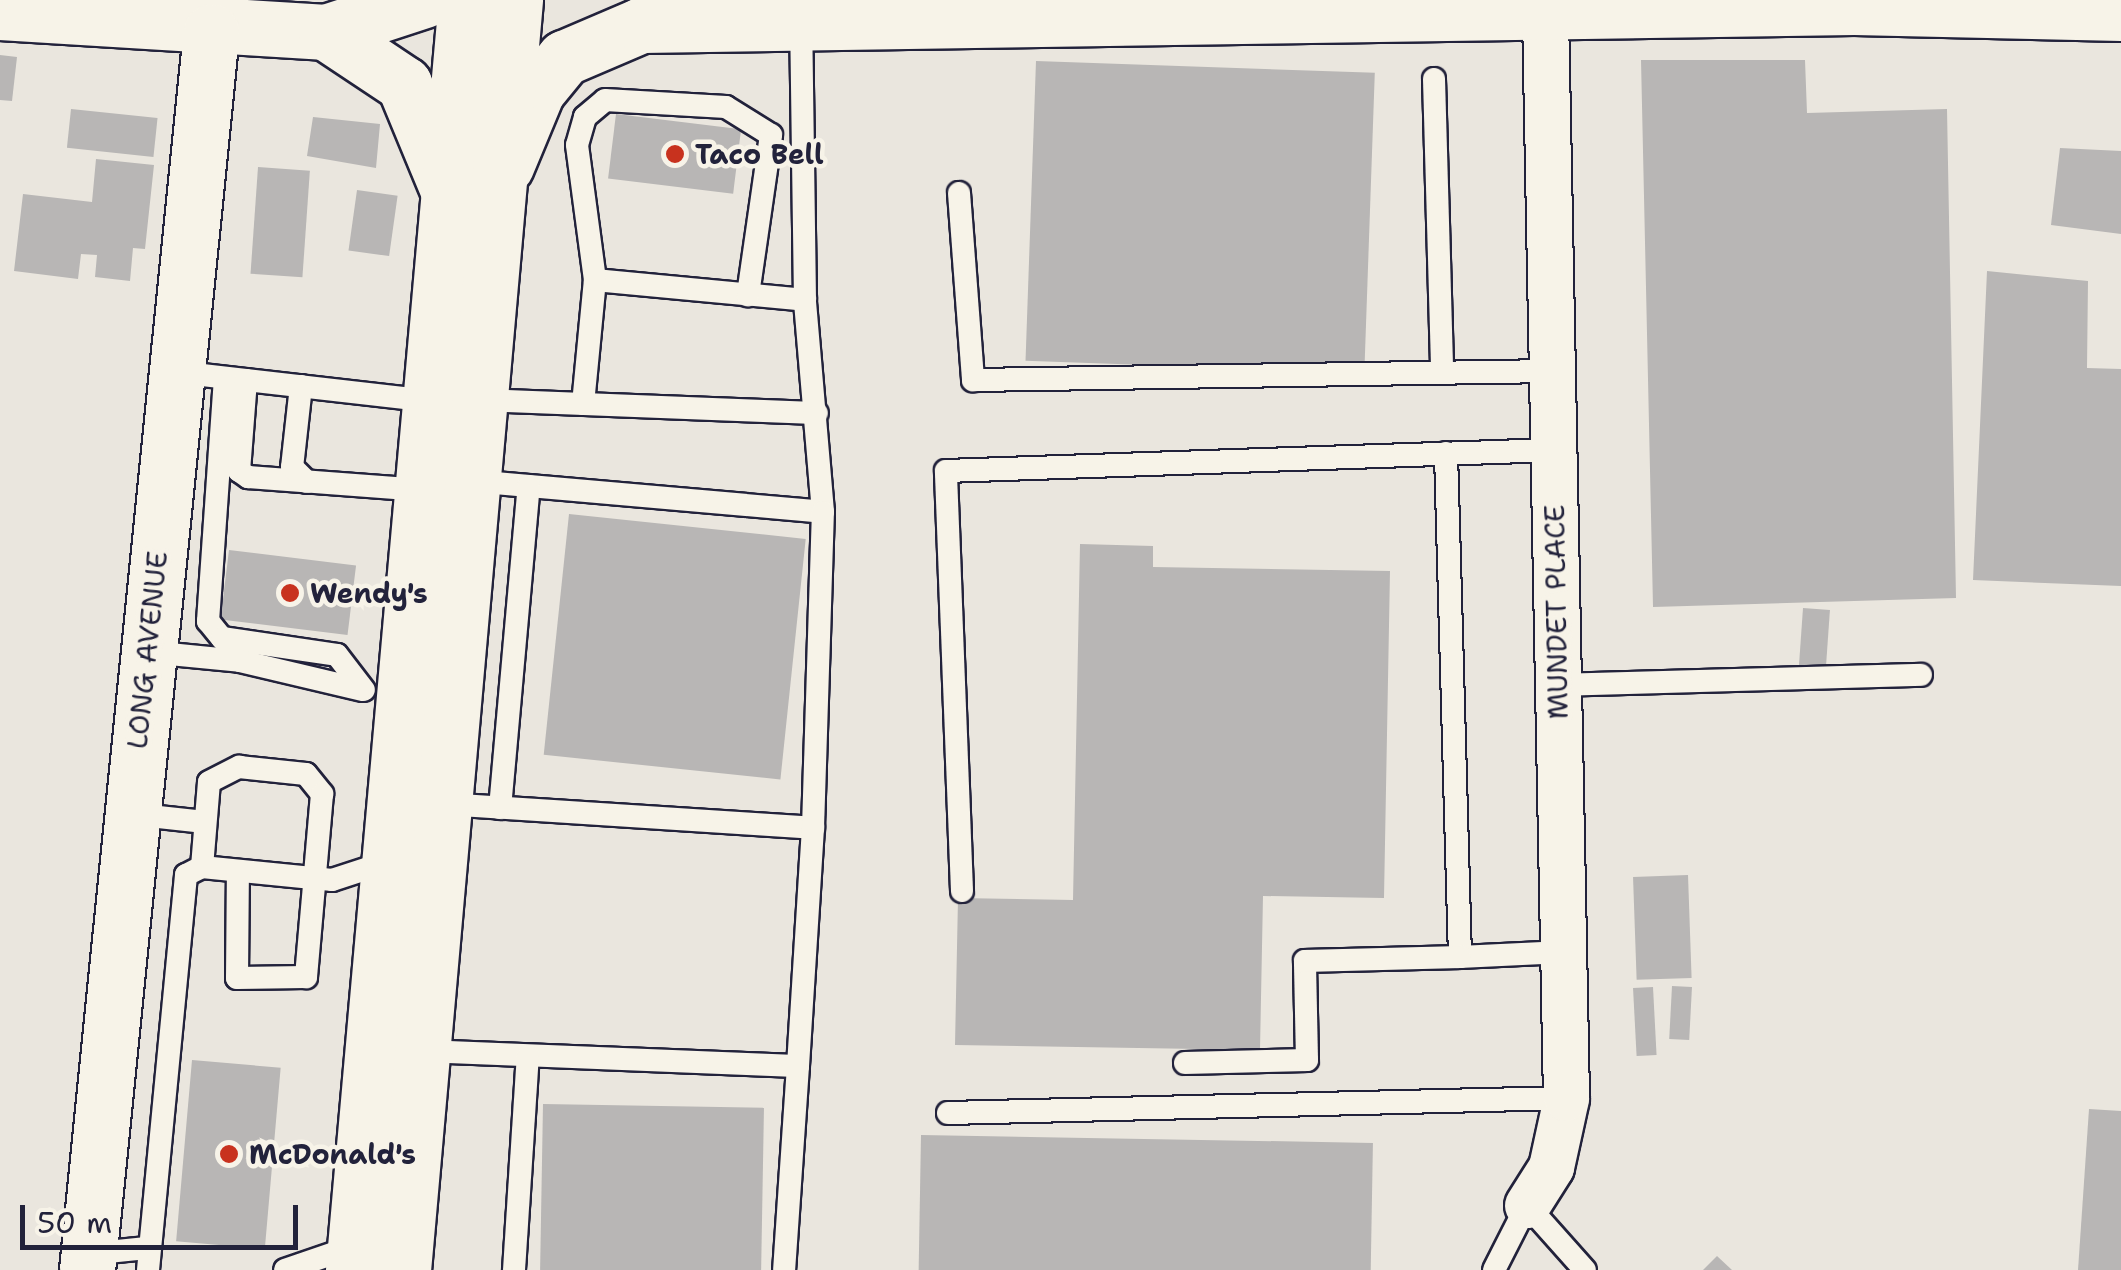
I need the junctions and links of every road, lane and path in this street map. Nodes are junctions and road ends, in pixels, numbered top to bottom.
1 (424, 0) edge
2 (466, 0) edge
3 (515, 0) edge
4 (1418, 4) edge
5 (1854, 4) edge
6 (1226, 10) edge
7 (1008, 11) edge
8 (1545, 11) junction
9 (0, 12) edge
10 (620, 13) edge
11 (2121, 13) edge
12 (800, 25) junction
13 (210, 31) junction
14 (326, 32) junction
15 (1434, 79) dead end
16 (959, 193) dead end
17 (474, 196) junction
18 (595, 280) junction
19 (748, 295) junction
20 (805, 300) junction
21 (1552, 372) junction
22 (1442, 373) junction
23 (215, 377) junction
24 (302, 386) junction
25 (455, 401) junction
26 (583, 404) junction
27 (817, 413) junction
28 (1553, 450) junction
29 (1446, 453) junction
30 (307, 482) junction
31 (448, 486) junction
32 (529, 486) junction
33 (822, 512) junction
34 (222, 638) junction
35 (147, 652) junction
36 (240, 662) junction
37 (1921, 675) dead end
38 (1558, 685) junction
39 (384, 697) junction
40 (444, 804) junction
41 (500, 808) junction
42 (131, 814) junction
43 (206, 822) junction
44 (813, 828) junction
45 (390, 861) junction
46 (202, 868) junction
47 (238, 871) junction
48 (317, 878) junction
49 (962, 891) dead end
50 (1563, 952) junction
51 (1460, 958) junction
52 (422, 1051) junction
53 (528, 1056) junction
54 (1185, 1063) dead end
55 (798, 1066) junction
56 (1566, 1098) junction
57 (948, 1112) dead end
58 (1526, 1205) junction
59 (148, 1259) edge
60 (88, 1262) edge
61 (371, 1262) edge
62 (284, 1270) edge
63 (514, 1270) edge
64 (784, 1270) edge
65 (1494, 1270) edge
66 (1585, 1270) edge

1 - 14 main road
2 - 17 main road
3 - 17 main road
4 - 6 main road
4 - 8 main road
5 - 8 main road
5 - 11 main road
6 - 7 main road
7 - 12 main road
8 - 21 street, MUNDET PLACE
9 - 13 main road
10 - 12 main road
10 - 17 main road
12 - 20 lane
13 - 14 main road
13 - 23 main road, LONG AVENUE
14 - 17 main road
15 - 22 lane
16 - 22 lane
17 - 25 main road
18 - 19 lane
18 - 19 lane
18 - 26 lane
19 - 20 lane
20 - 27 lane
21 - 22 lane
21 - 28 street, MUNDET PLACE
23 - 24 lane
23 - 30 lane
23 - 34 lane
23 - 35 main road, LONG AVENUE
24 - 25 lane
24 - 30 lane
25 - 26 lane
25 - 31 main road
26 - 27 lane
27 - 33 lane
28 - 29 lane
28 - 38 street, MUNDET PLACE
29 - 49 lane
29 - 51 lane
30 - 31 lane
31 - 32 lane
31 - 39 main road
31 - 40 main road
32 - 33 lane
32 - 41 lane
33 - 44 lane
34 - 36 lane
34 - 39 lane
35 - 36 lane
35 - 42 main road, LONG AVENUE
36 - 39 lane
37 - 38 lane
38 - 50 street, MUNDET PLACE
39 - 45 main road
40 - 41 lane
40 - 52 main road
41 - 44 lane
42 - 43 lane
42 - 60 main road, LONG AVENUE
43 - 46 lane
43 - 48 lane
44 - 55 lane
45 - 48 lane
45 - 61 main road
46 - 47 lane
46 - 59 lane
47 - 48 lane
47 - 48 lane
50 - 51 lane
50 - 56 street, MUNDET PLACE
51 - 54 lane
52 - 53 lane
52 - 61 main road
53 - 55 lane
53 - 63 lane
55 - 64 lane
56 - 57 lane
56 - 58 street, MUNDET PLACE
58 - 65 lane
58 - 66 lane
59 - 60 lane
61 - 62 lane

